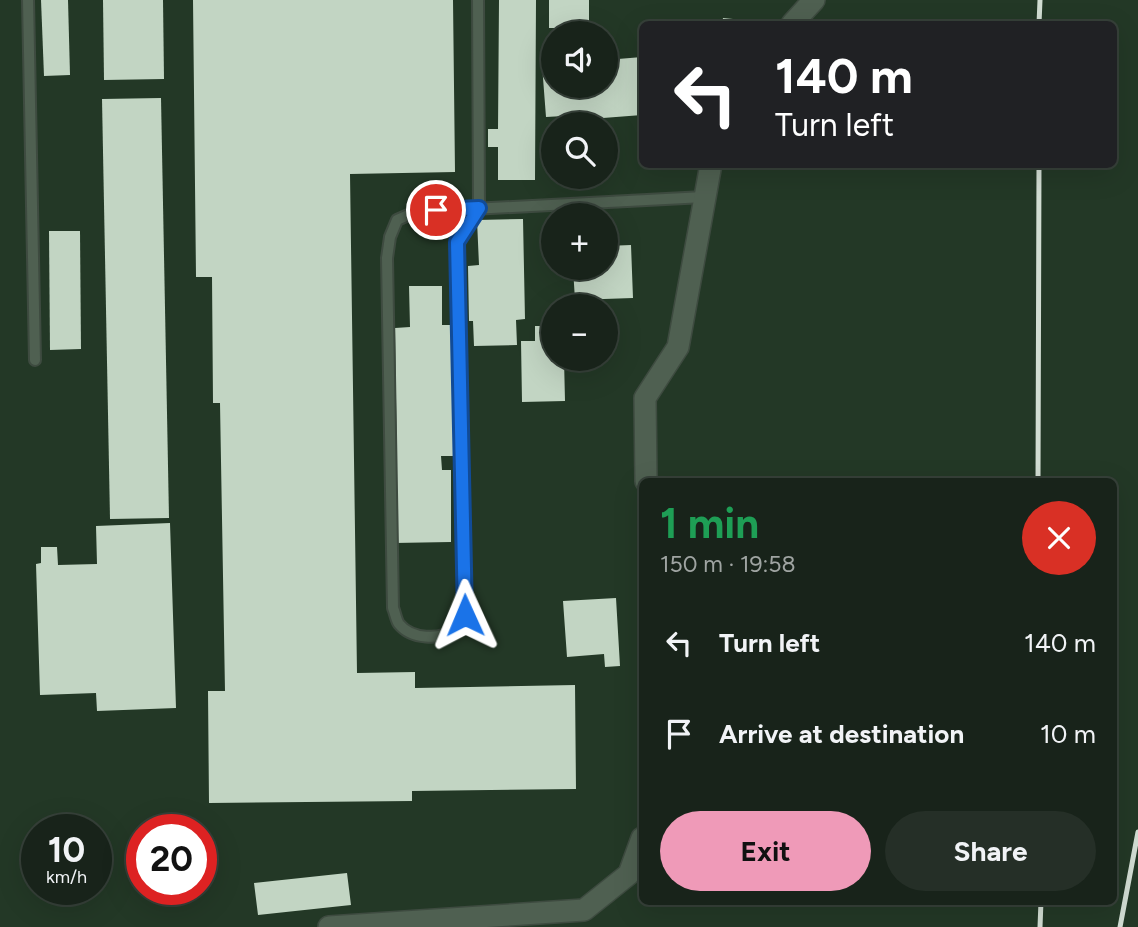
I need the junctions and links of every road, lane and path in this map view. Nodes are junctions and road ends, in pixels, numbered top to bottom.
1 (28, 0) edge
2 (478, 0) edge
3 (814, 0) edge
4 (795, 21) edge
5 (710, 168) edge
6 (704, 197) junction
7 (479, 208) junction
8 (35, 360) dead end
9 (646, 478) edge
10 (639, 846) edge
11 (328, 927) edge

1 - 8 lane
2 - 7 lane
3 - 4 street
5 - 6 street
6 - 7 lane
6 - 9 street
7 - 7 lane
10 - 11 street

